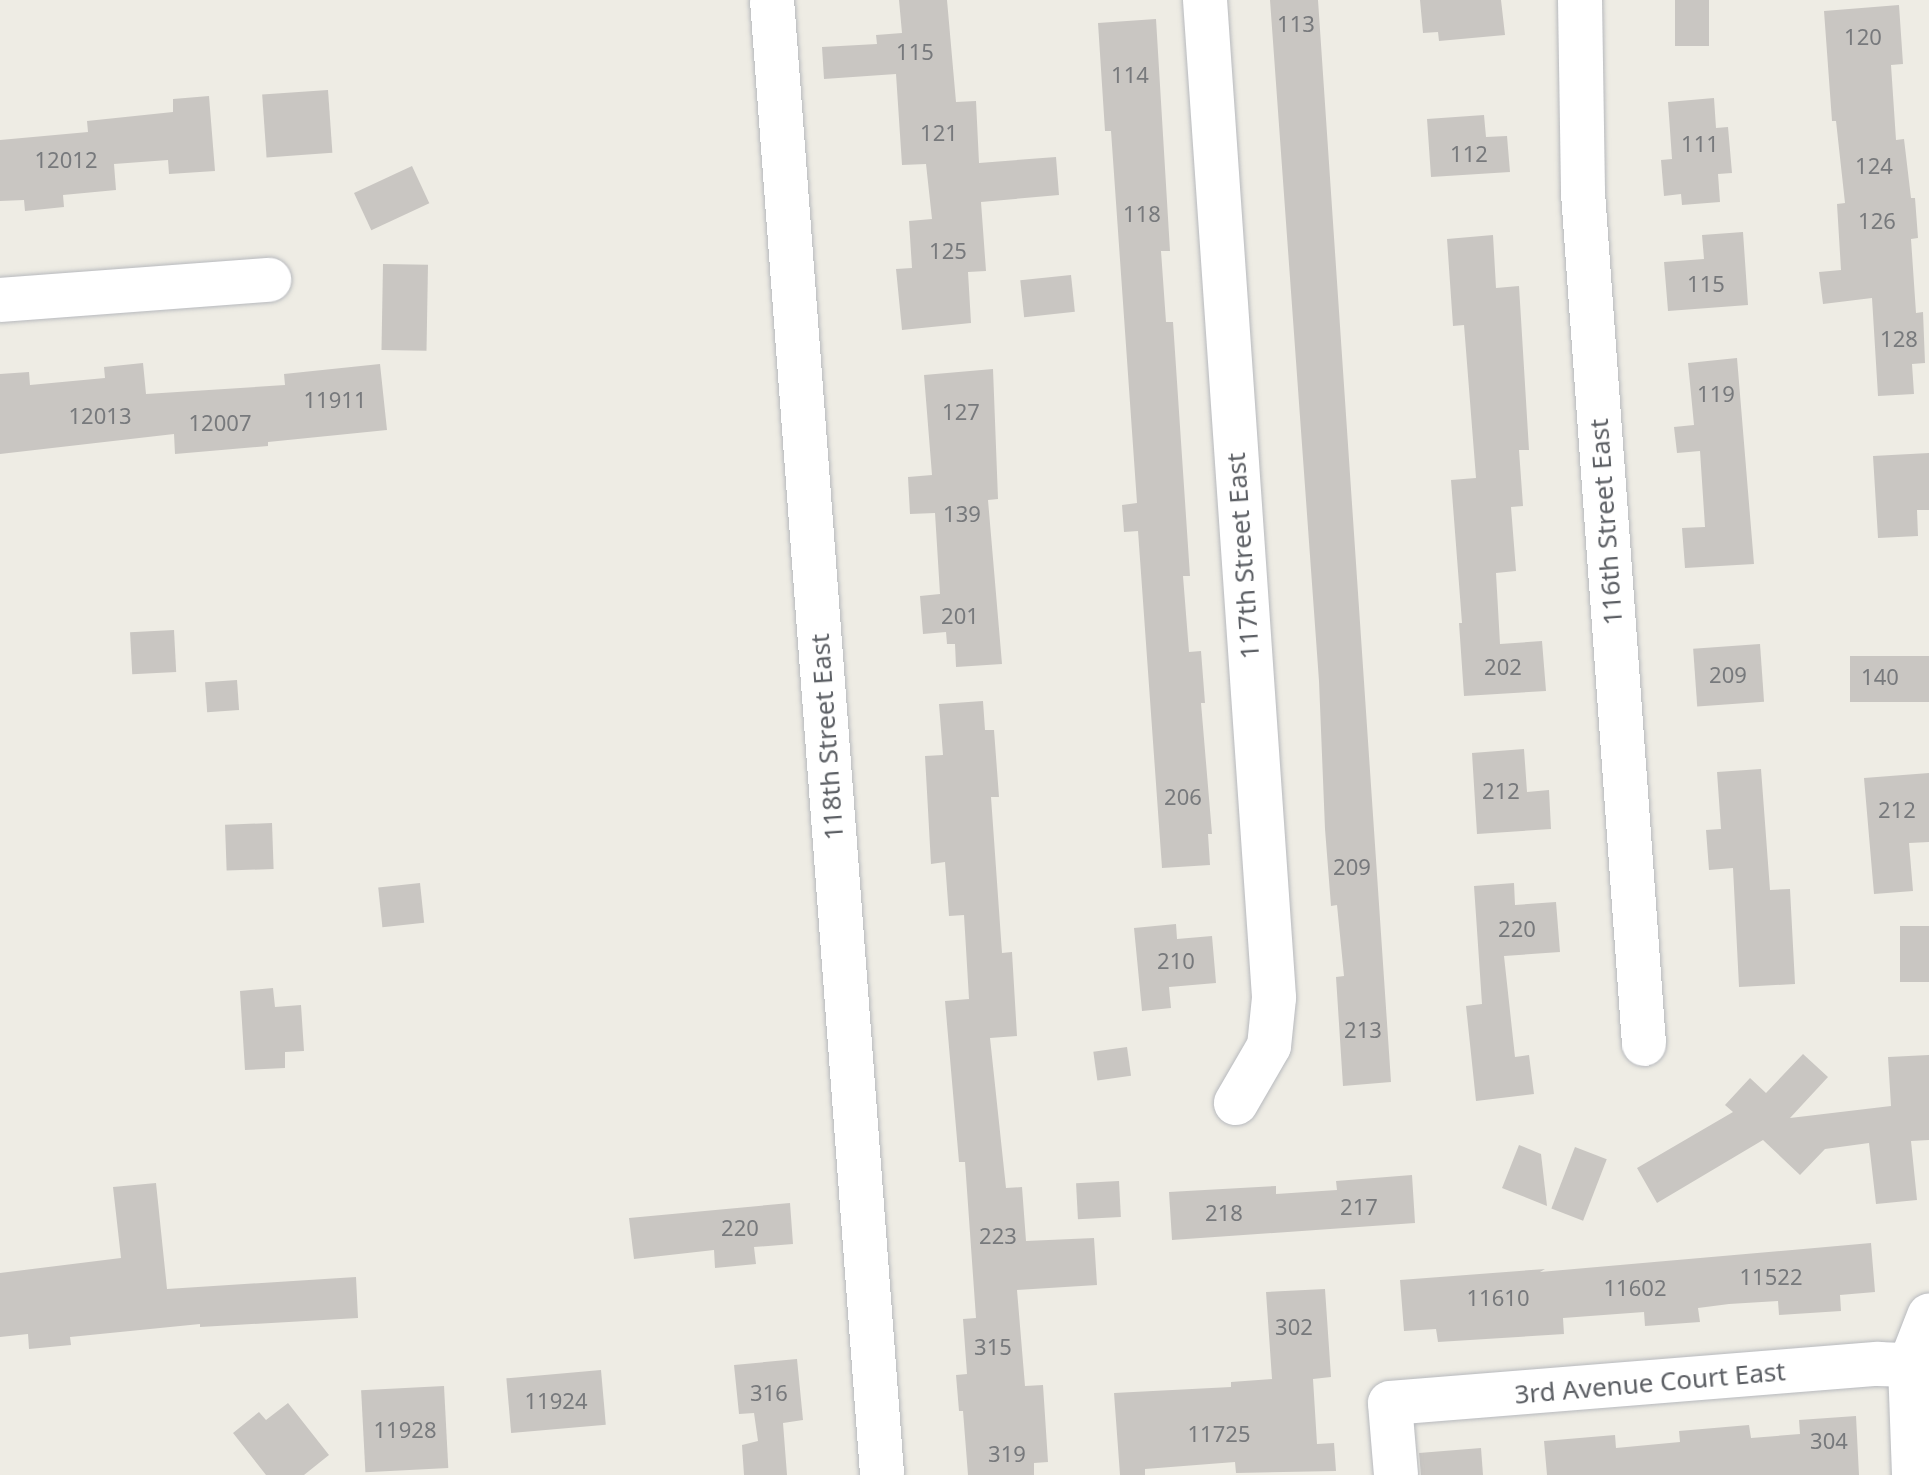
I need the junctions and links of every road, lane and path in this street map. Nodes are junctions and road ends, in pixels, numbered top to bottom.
1 (772, 0) edge
2 (1205, 0) edge
3 (1580, 0) edge
4 (269, 280) dead end
5 (0, 300) edge
6 (1644, 1044) dead end
7 (1236, 1103) dead end
8 (1929, 1316) edge
9 (1910, 1365) junction
10 (882, 1475) edge
11 (1396, 1475) edge
12 (1914, 1475) edge

1 - 10 street, 118th Street East
2 - 7 street, 117th Street East
3 - 6 street, 116th Street East
4 - 5 street
8 - 9 street
9 - 11 street, 3rd Avenue Court East
9 - 12 street

